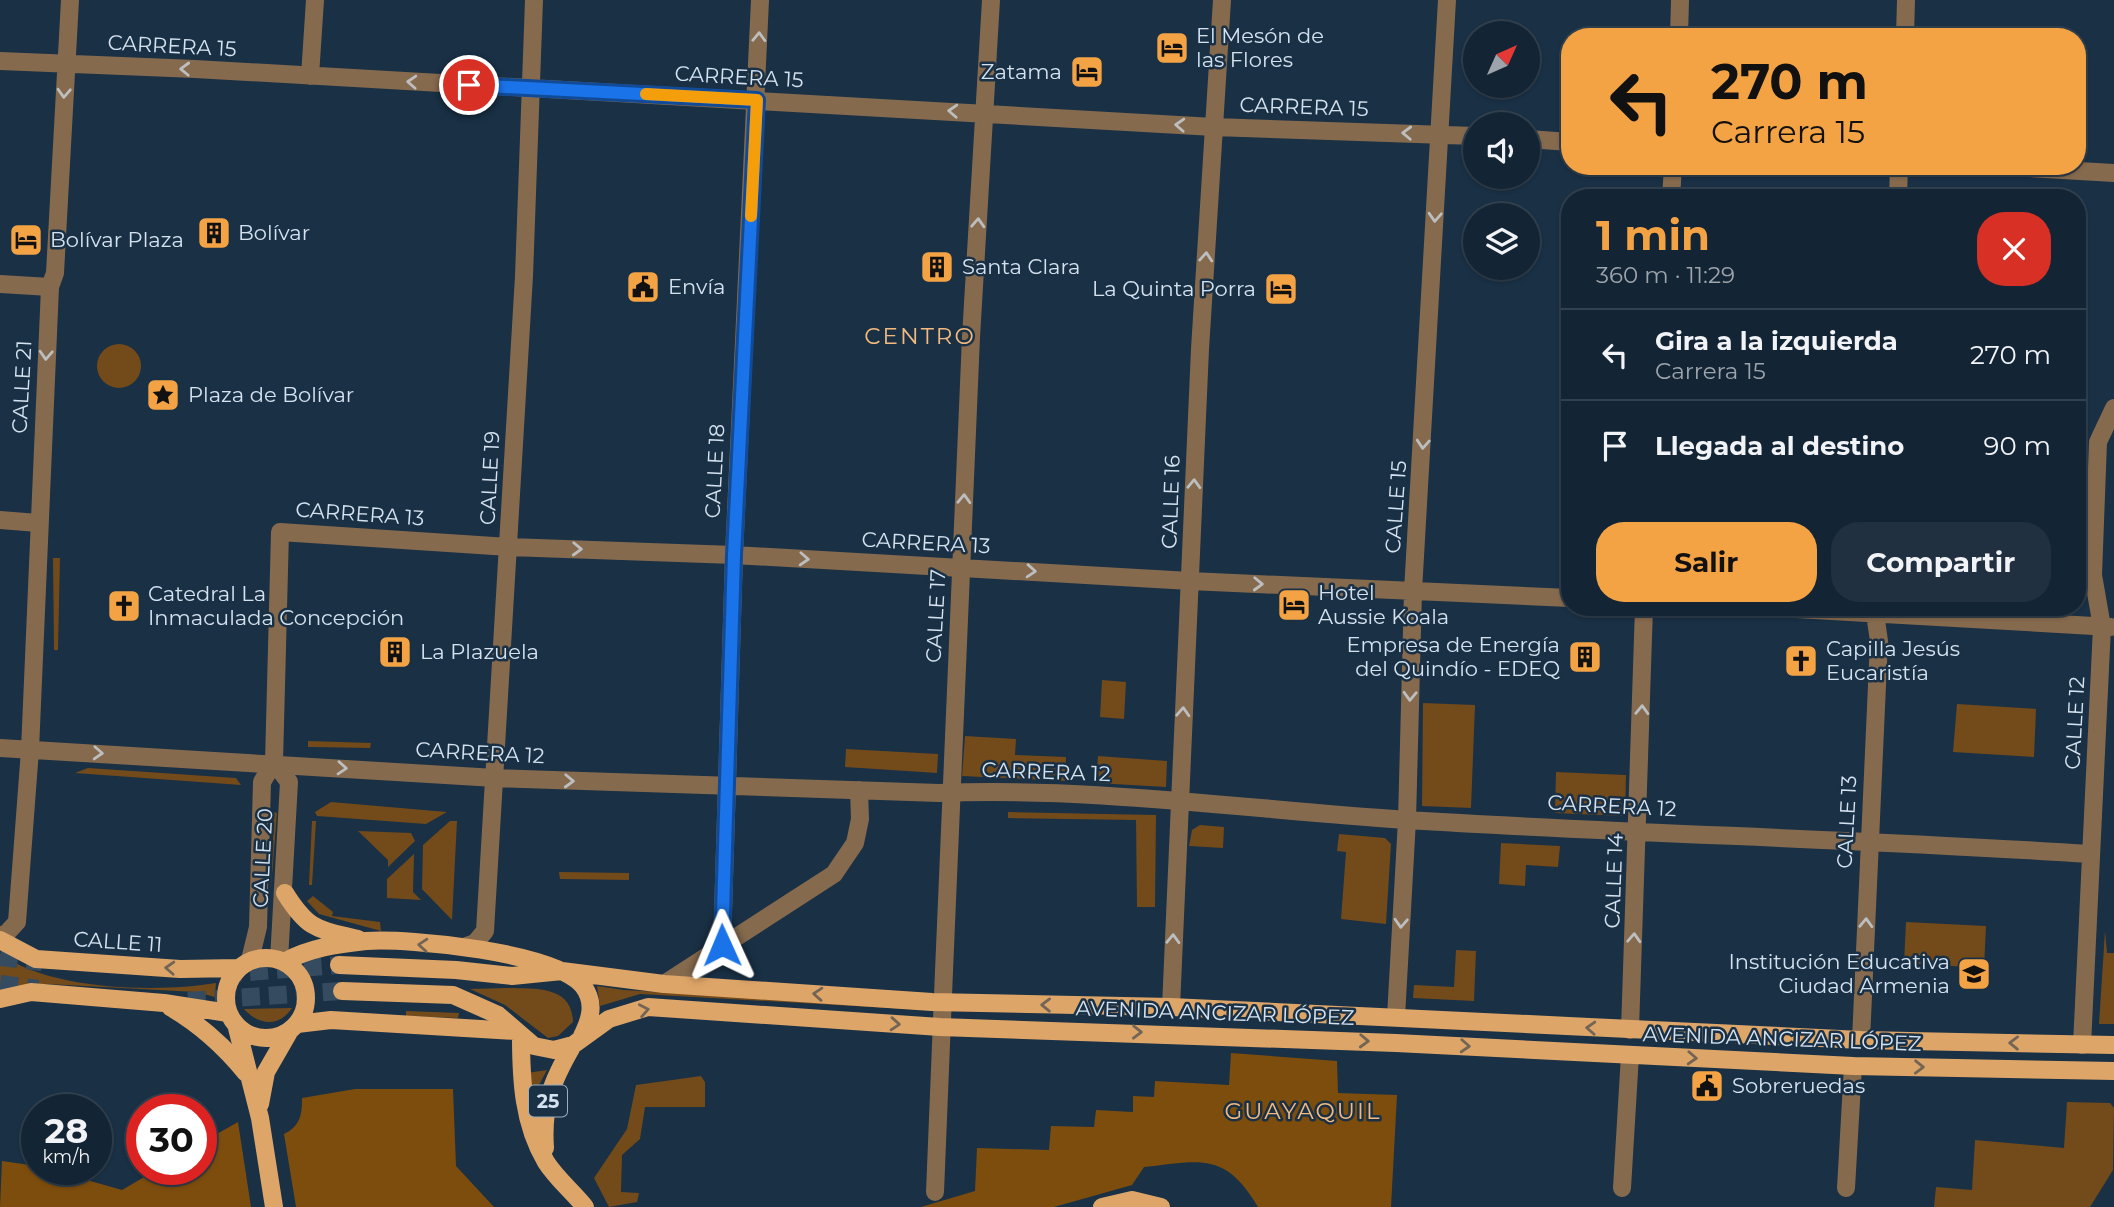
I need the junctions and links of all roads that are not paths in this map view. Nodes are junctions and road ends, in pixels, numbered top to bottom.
1 (70, 0) edge
2 (315, 0) edge
3 (534, 0) edge
4 (760, 0) edge
5 (991, 0) edge
6 (1222, 0) edge
7 (1447, 0) edge
8 (1680, 0) edge
9 (1906, 0) edge
10 (1679, 28) edge
11 (1905, 28) edge
12 (0, 61) edge
13 (65, 65) junction
14 (310, 76) junction
15 (529, 89) junction
16 (757, 100) junction
17 (984, 113) junction
18 (1214, 127) junction
19 (1439, 134) junction
20 (1463, 135) edge
21 (1540, 140) edge
22 (1561, 141) edge
23 (2086, 171) edge
24 (2114, 173) edge
25 (0, 284) edge
26 (50, 287) junction
27 (2114, 408) edge
28 (0, 520) edge
29 (38, 523) junction
30 (280, 532) joint
31 (509, 547) junction
32 (734, 555) junction
33 (961, 567) junction
34 (1190, 582) junction
35 (1413, 591) junction
36 (1561, 598) edge
37 (1644, 616) edge
38 (1875, 616) edge
39 (1947, 616) edge
40 (2108, 627) edge
41 (0, 748) edge
42 (30, 750) junction
43 (274, 762) junction
44 (495, 778) junction
45 (725, 786) junction
46 (859, 790) junction
47 (1179, 801) junction
48 (1407, 820) junction
49 (1639, 830) junction
50 (1869, 840) junction
51 (2090, 854) junction
52 (285, 893) junction
53 (0, 937) edge
54 (368, 941) junction
55 (722, 945) junction
56 (464, 947) junction
57 (281, 961) junction
58 (244, 964) junction
59 (339, 965) tunnel mouth
60 (562, 971) junction
61 (664, 984) junction
62 (342, 991) tunnel mouth
63 (0, 999) edge
64 (942, 1002) junction
65 (164, 1003) junction
66 (1171, 1007) junction
67 (1396, 1017) junction
68 (233, 1021) junction
69 (940, 1027) junction
70 (293, 1028) junction
71 (1630, 1030) junction
72 (518, 1034) junction
73 (1861, 1040) junction
74 (577, 1041) junction
75 (2082, 1045) junction
76 (2114, 1045) edge
77 (1630, 1055) junction
78 (1853, 1066) junction
79 (2114, 1071) edge
80 (249, 1077) junction
81 (260, 1118) junction
82 (547, 1162) junction
83 (1622, 1188) dead end
84 (1846, 1188) dead end
85 (934, 1192) dead end
86 (1104, 1206) edge
87 (274, 1207) edge
88 (585, 1207) edge
89 (1161, 1207) edge

1 - 13 street, CALLE 21
2 - 14 street
3 - 15 street, CALLE 19
16 -> 4 street, CALLE 18
5 - 17 street, CALLE 17
6 - 18 street, CALLE 16
7 - 19 street, CALLE 15
8 - 10 street
9 - 11 street
12 - 13 street, CARRERA 15
14 -> 13 street, CARRERA 15
13 -> 26 street, CALLE 21
15 -> 14 street, CARRERA 15
15 - 16 street, CARRERA 15
15 - 31 street, CALLE 19
17 -> 16 street, CARRERA 15
16 - 32 street, CALLE 18
18 -> 17 street, CARRERA 15
33 -> 17 street, CALLE 17
19 -> 18 street, CARRERA 15
34 -> 18 street, CALLE 16
19 - 20 street, CARRERA 15
19 -> 35 street, CALLE 15
21 - 22 street
23 - 24 street
25 - 26 street
26 -> 29 street, CALLE 21
27 - 40 street, CALLE 12
28 - 29 street
29 - 42 street, CALLE 21
30 - 31 street, CARRERA 13
30 - 43 street, CALLE 20
31 -> 32 street, CARRERA 13
31 - 44 street, CALLE 19
32 -> 33 street, CARRERA 13
32 - 45 street, CALLE 18
33 -> 34 street, CARRERA 13
33 - 64 street, CALLE 17, bridge
34 -> 35 street, CARRERA 13
47 -> 34 street, CALLE 16
35 - 36 street, CARRERA 13
35 -> 48 street, CALLE 15
49 -> 37 street, CALLE 14
38 - 50 street, CALLE 13
39 - 40 street
40 - 51 street, CALLE 12
41 - 42 street, CARRERA 12
42 -> 43 street, CARRERA 12
42 - 53 street, CALLE 21
43 -> 44 street, CARRERA 12
43 - 52 street, CALLE 20
43 - 58 street, CALLE 20
44 -> 45 street, CARRERA 12
44 - 56 street, CALLE 19
45 - 46 street, CARRERA 12
45 - 55 street, CALLE 18
46 - 47 street, CARRERA 12
46 - 55 street
47 - 48 street, CARRERA 12
66 -> 47 street, CALLE 16
48 - 49 street, CARRERA 12
48 -> 67 street, CALLE 15
49 - 50 street, CARRERA 12
71 -> 49 street, CALLE 14
50 - 51 street, CARRERA 12
73 -> 50 street, CALLE 13
51 - 75 street, CALLE 12
52 - 54 main road
52 - 57 street, CALLE 20
58 -> 53 main road, CALLE 11
56 -> 54 main road
54 - 57 main road
55 - 61 street
56 - 60 main road
57 - 58 main road
57 - 70 main road
58 - 68 main road
59 - 60 main road, AVENIDA ANCIZAR LÓPEZ
60 - 61 main road, AVENIDA ANCIZAR LÓPEZ
60 - 74 main road
64 -> 61 main road, AVENIDA ANCIZAR LÓPEZ
62 - 72 main road, AVENIDA ANCIZAR LÓPEZ
63 - 65 main road
66 -> 64 main road, AVENIDA ANCIZAR LÓPEZ
64 - 69 street, CALLE 17
65 - 68 main road
65 - 80 main road
66 - 67 main road, AVENIDA ANCIZAR LÓPEZ
71 -> 67 main road, AVENIDA ANCIZAR LÓPEZ
68 - 70 main road
68 - 80 main road
74 -> 69 main road, AVENIDA ANCIZAR LÓPEZ
69 -> 77 main road, AVENIDA ANCIZAR LÓPEZ
69 - 85 street, CALLE 17
70 - 72 main road
70 - 81 main road
71 - 73 main road, AVENIDA ANCIZAR LÓPEZ
72 - 74 main road, AVENIDA ANCIZAR LÓPEZ
72 - 82 main road
75 -> 73 main road, AVENIDA ANCIZAR LÓPEZ
74 - 82 main road, 25
75 - 76 main road, AVENIDA ANCIZAR LÓPEZ
77 -> 78 main road, AVENIDA ANCIZAR LÓPEZ
77 - 83 street
78 -> 79 main road, AVENIDA ANCIZAR LÓPEZ
78 - 84 street
80 - 81 main road
81 - 87 main road
82 - 88 main road
86 - 89 main road

